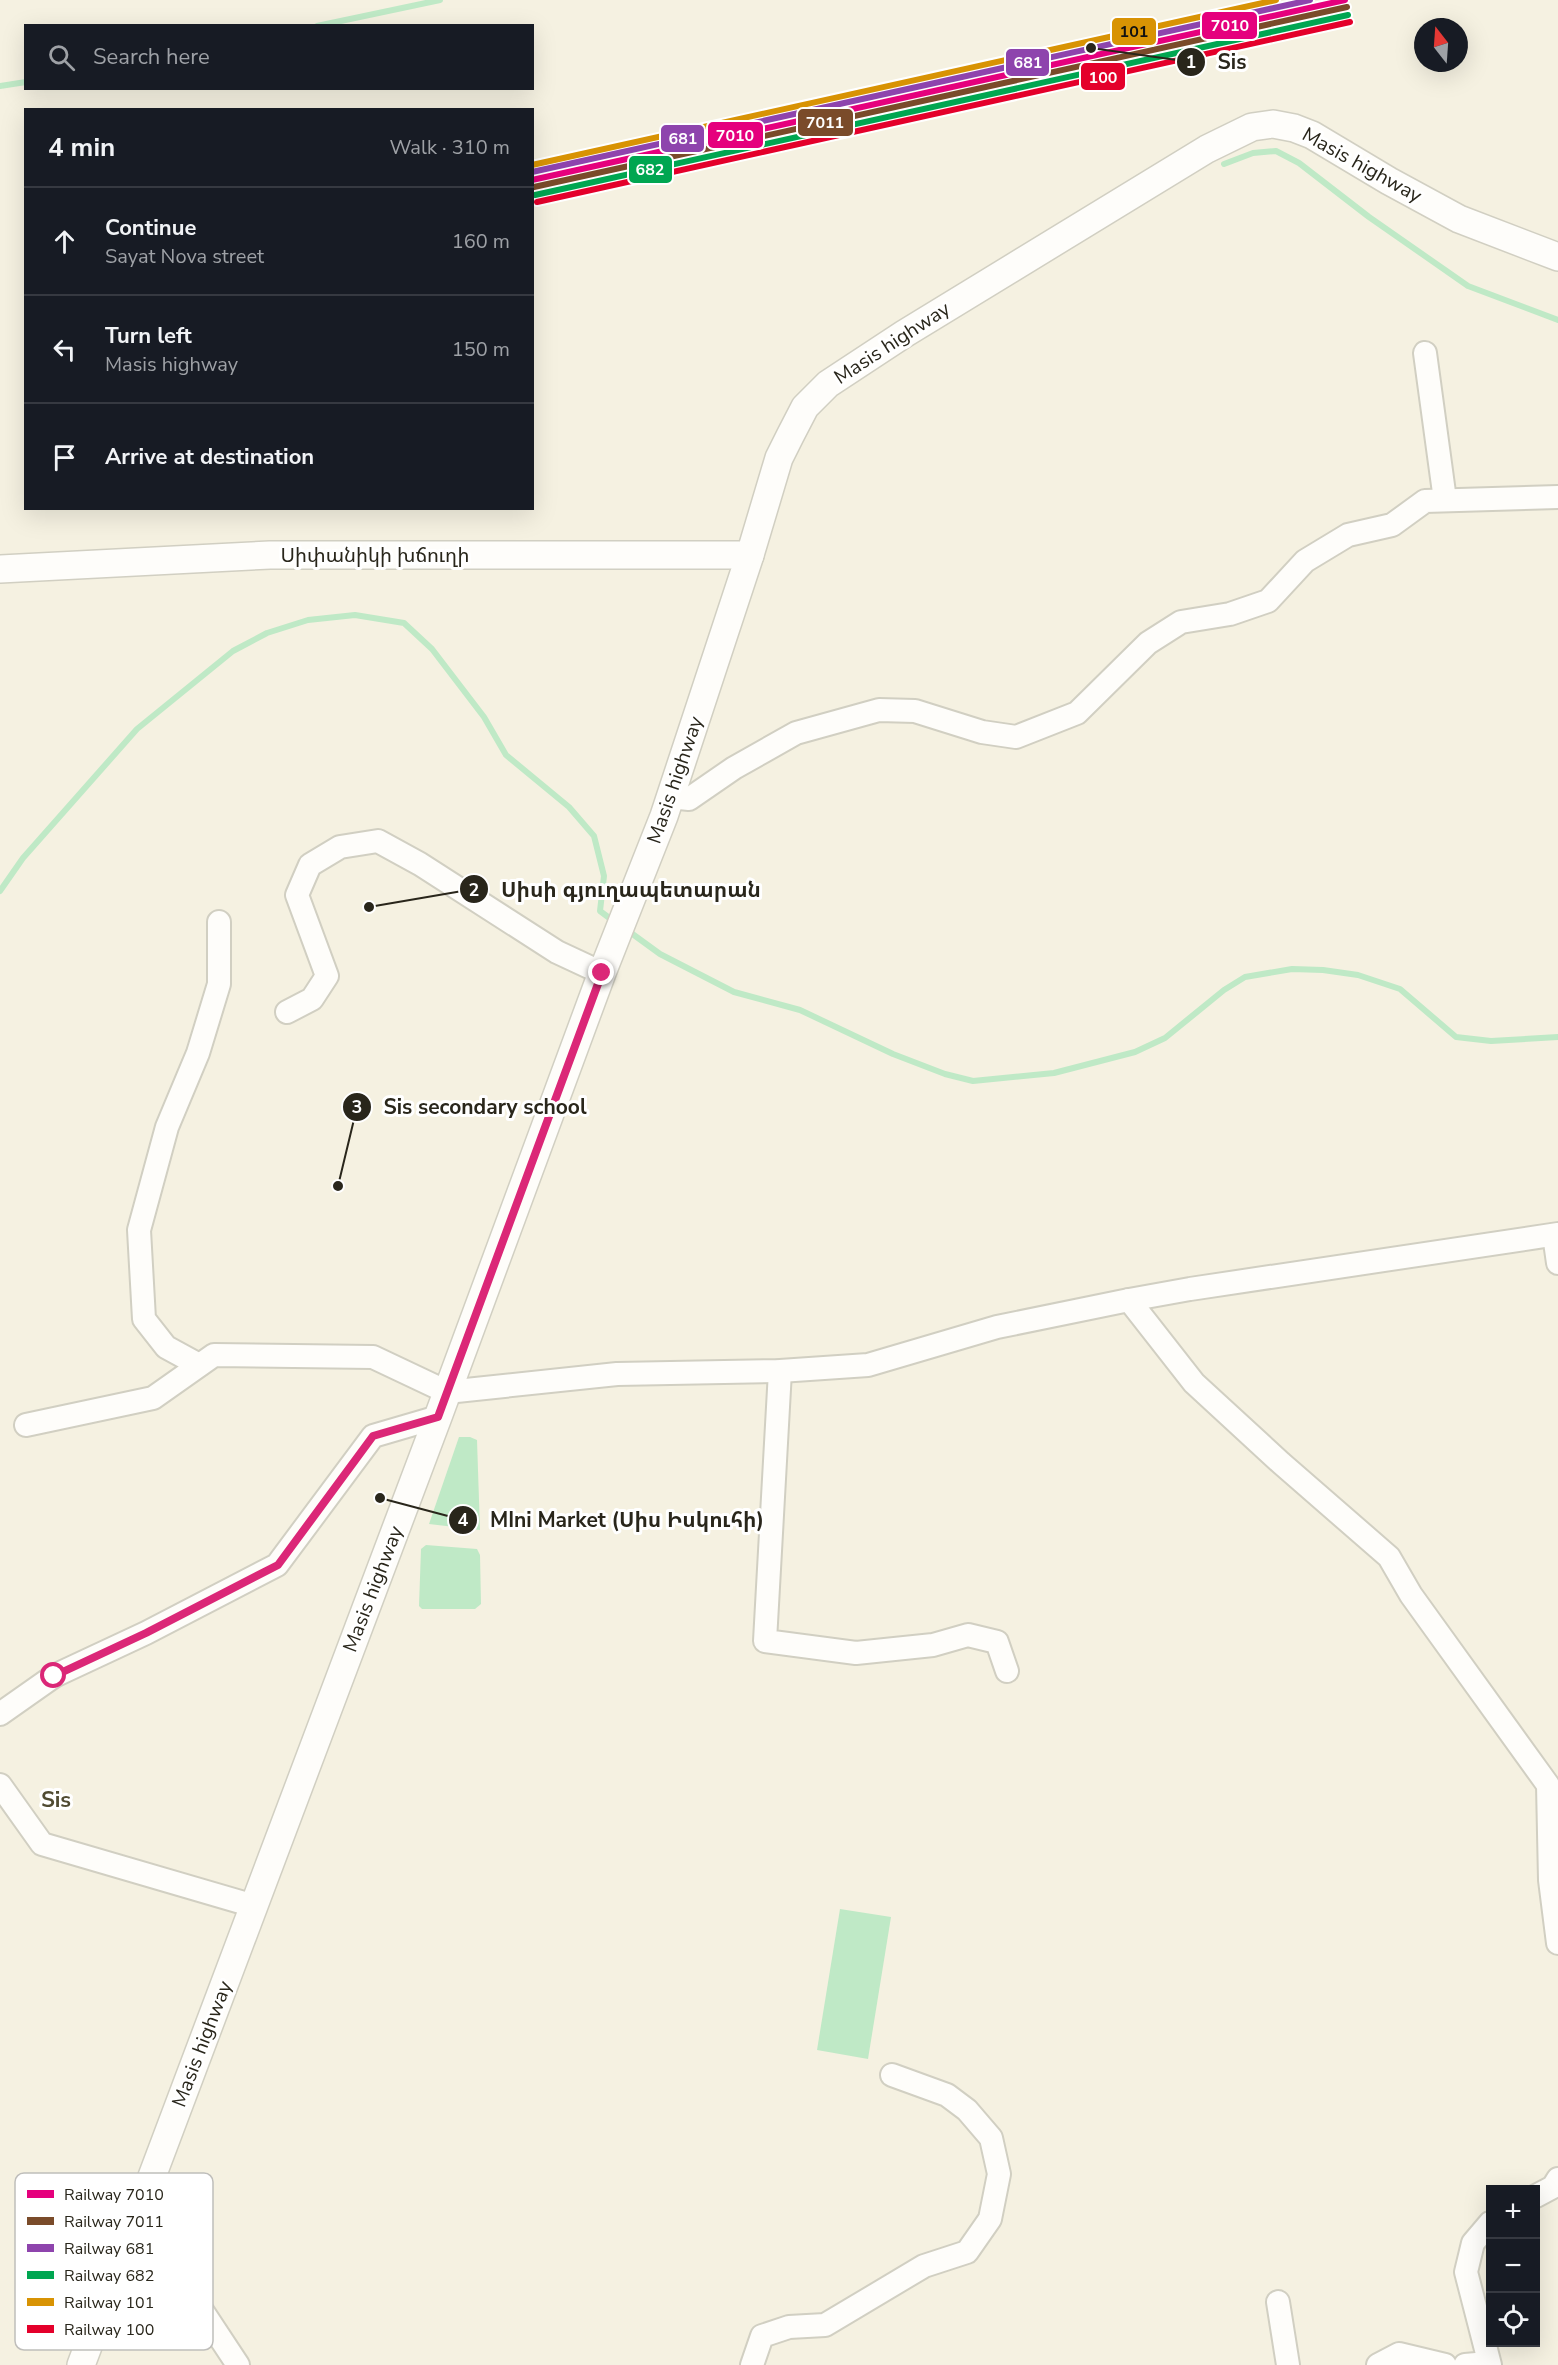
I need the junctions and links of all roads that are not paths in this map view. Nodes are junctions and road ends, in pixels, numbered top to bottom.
1 (1558, 257) edge
2 (1425, 353) dead end
3 (1558, 497) edge
4 (1445, 500) junction
5 (750, 555) junction
6 (0, 569) edge
7 (667, 806) junction
8 (219, 922) dead end
9 (602, 973) junction
10 (287, 1012) dead end
11 (1556, 1235) edge
12 (1558, 1263) edge
13 (1129, 1300) junction
14 (199, 1365) junction
15 (780, 1371) junction
16 (447, 1392) junction
17 (438, 1417) junction
18 (26, 1425) dead end
19 (1007, 1671) dead end
20 (0, 1714) edge
21 (0, 1785) edge
22 (1553, 1785) edge
23 (255, 1906) junction
24 (1558, 1942) edge
25 (891, 2075) dead end
26 (152, 2173) edge
27 (1558, 2180) edge
28 (1540, 2194) edge
29 (1486, 2229) edge
30 (1278, 2302) dead end
31 (213, 2327) edge
32 (86, 2350) edge
33 (1489, 2364) edge
34 (81, 2365) edge
35 (238, 2365) edge
36 (753, 2365) edge
37 (1288, 2365) edge
38 (1378, 2365) edge
39 (1445, 2365) edge
40 (1465, 2365) edge

1 - 5 main road, Masis highway
2 - 4 street
3 - 4 street
4 - 7 street
5 - 6 main road, Սիփանիկի խճուղի
5 - 7 main road, Masis highway
7 - 9 main road, Masis highway
8 - 14 street
9 - 10 street
9 - 16 main road, Masis highway
11 - 12 street
11 - 13 street
13 - 15 street
13 - 22 street
14 - 16 street
14 - 18 street
15 - 16 street
15 - 19 street
16 - 17 main road, Masis highway
17 - 20 street
17 - 23 main road, Masis highway
21 - 23 street
22 - 24 street
23 - 26 main road, Masis highway
25 - 36 street
27 - 28 street
29 - 33 street
30 - 37 street
31 - 35 street
32 - 34 main road, Masis highway
33 - 40 street
38 - 39 street

